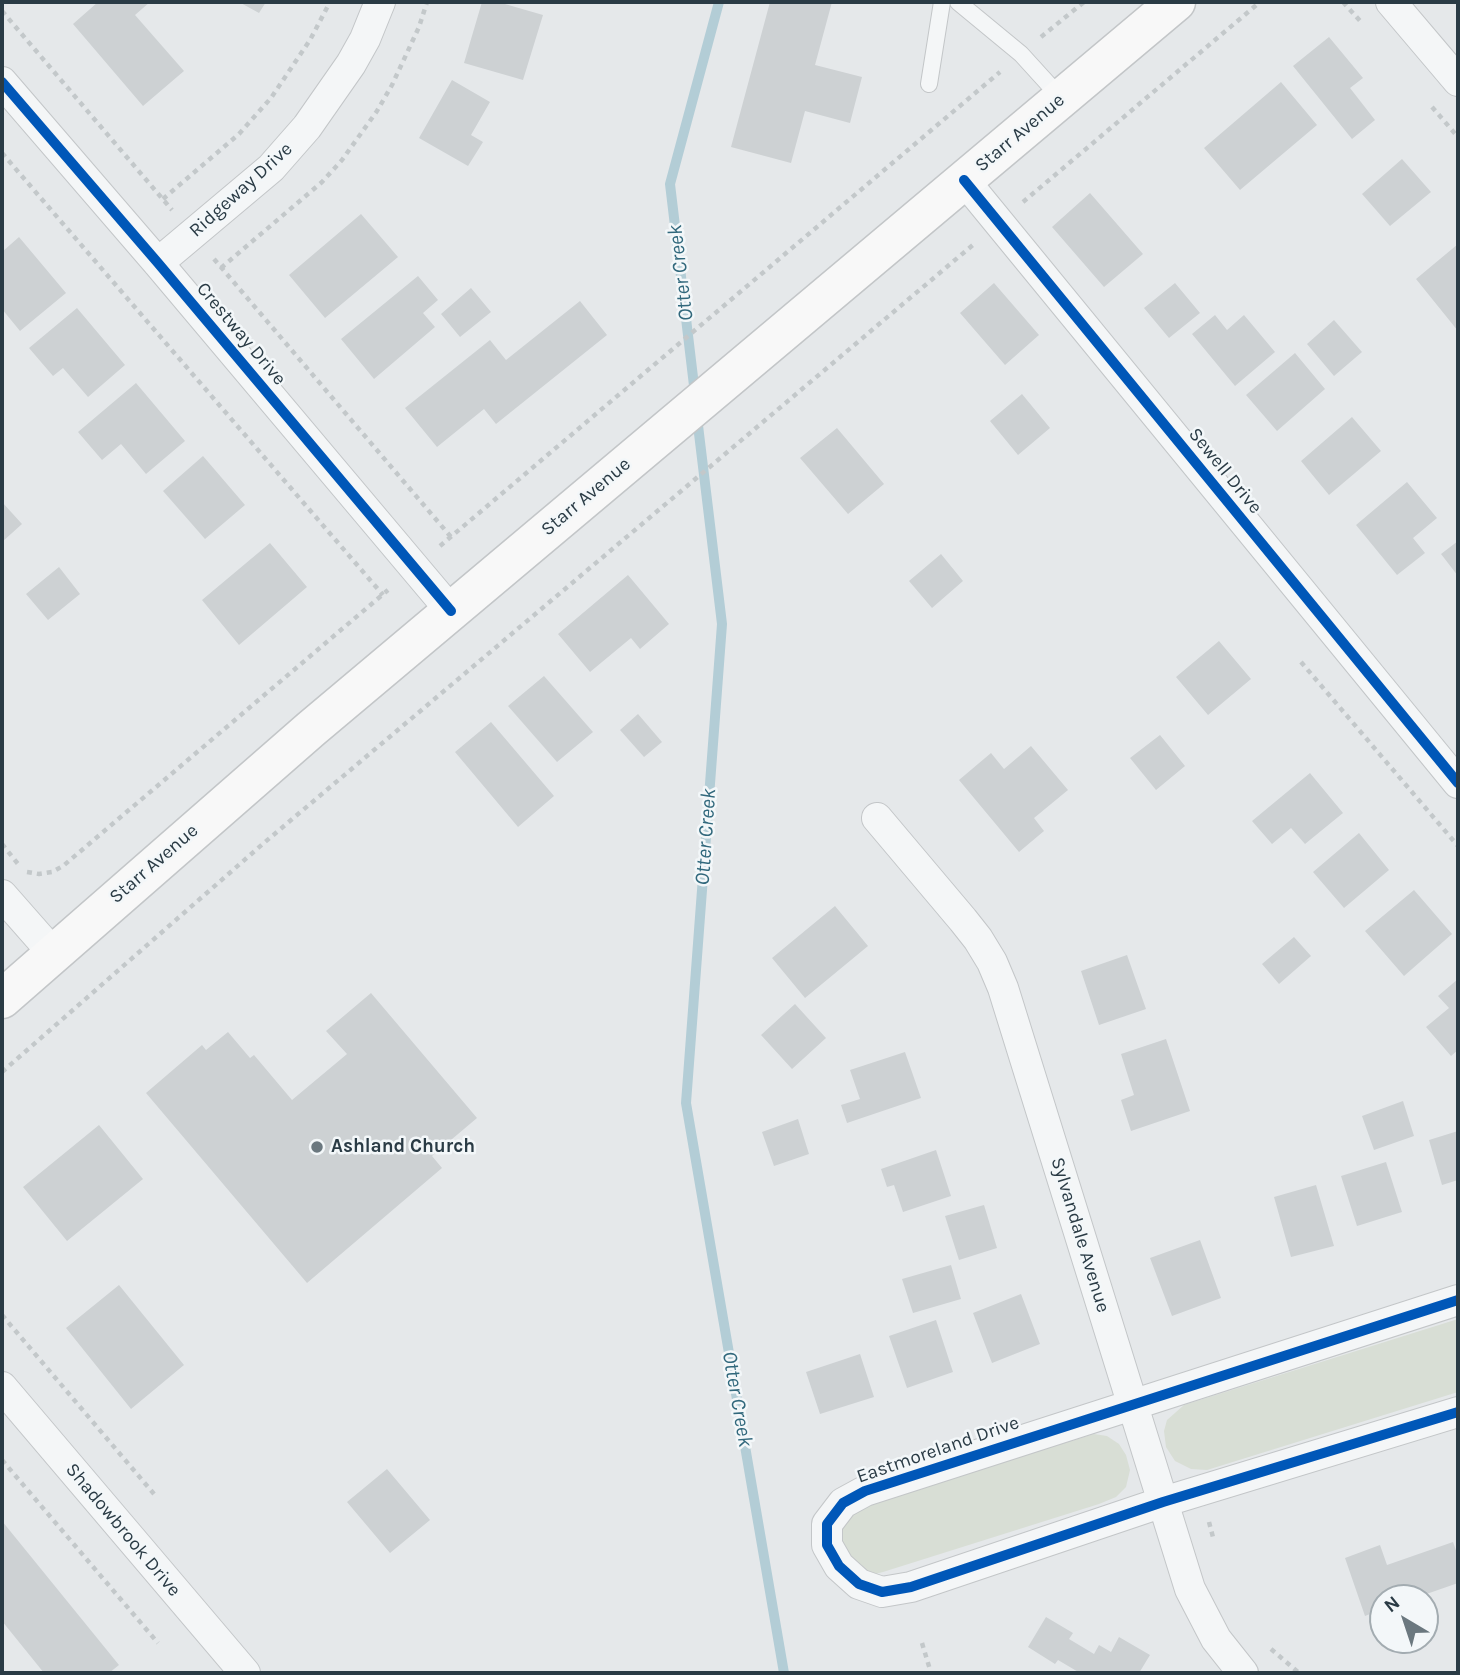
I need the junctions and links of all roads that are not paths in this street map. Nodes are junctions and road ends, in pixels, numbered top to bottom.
1 (380, 2) edge
2 (942, 2) edge
3 (958, 2) edge
4 (1176, 2) edge
5 (1391, 2) edge
6 (1458, 81) edge
7 (2, 82) edge
8 (929, 84) dead end
9 (1061, 98) junction
10 (964, 180) junction
11 (158, 263) junction
12 (451, 611) junction
13 (1458, 783) edge
14 (877, 818) dead end
15 (2, 895) edge
16 (53, 953) junction
17 (2, 999) edge
18 (1458, 1300) edge
19 (2, 1387) edge
20 (1132, 1404) junction
21 (1458, 1412) edge
22 (1163, 1502) junction
23 (245, 1673) edge
24 (1243, 1673) edge

1 - 11 street, Ridgeway Drive
2 - 8 lane
3 - 9 lane
4 - 9 main road, Starr Avenue
5 - 6 street
7 - 11 street, Crestway Drive
9 - 10 main road, Starr Avenue
10 - 12 main road, Starr Avenue
10 - 13 street, Sewell Drive
11 - 12 street, Crestway Drive
12 - 16 main road, Starr Avenue
14 - 20 street, Sylvandale Avenue
15 - 16 street
16 - 17 main road, Starr Avenue
18 - 20 street, Eastmoreland Drive
19 - 23 street, Shadowbrook Drive
20 - 22 street, Sylvandale Avenue
20 - 22 street, Eastmoreland Drive
21 - 22 street, Eastmoreland Drive
22 - 24 street, Sylvandale Avenue

